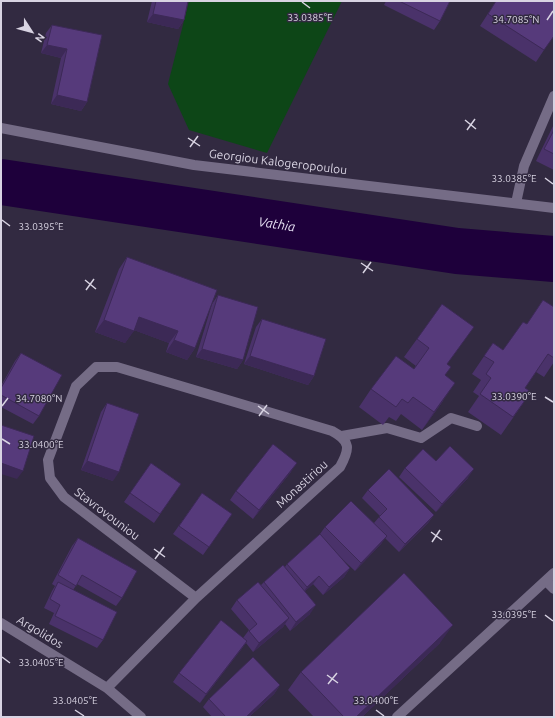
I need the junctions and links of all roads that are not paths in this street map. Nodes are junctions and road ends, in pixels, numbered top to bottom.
1 (554, 96) edge
2 (1, 128) edge
3 (516, 203) junction
4 (553, 207) edge
5 (477, 426) dead end
6 (342, 436) junction
7 (554, 573) edge
8 (546, 581) junction
9 (554, 589) edge
10 (196, 598) junction
11 (1, 623) edge
12 (107, 688) junction
13 (141, 717) edge
14 (397, 717) edge

1 - 3 street
2 - 3 street, Georgiou Kalogeropoulou
3 - 4 street, Georgiou Kalogeropoulou
5 - 6 street
6 - 10 street, Monastiriou
6 - 10 street, Stavrovouniou
7 - 8 street
8 - 9 street
8 - 14 street
10 - 12 street, Monastiriou
11 - 12 street, Argolidos
12 - 13 street, Argolidos

